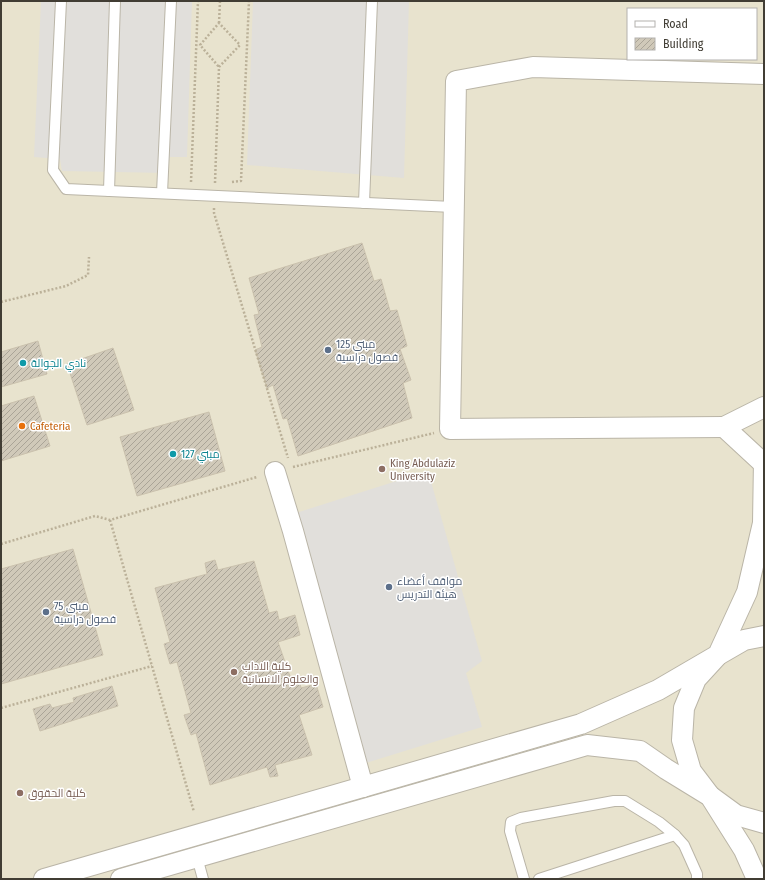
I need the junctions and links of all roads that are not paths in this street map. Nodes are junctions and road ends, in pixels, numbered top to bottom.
1 (61, 1) edge
2 (115, 1) edge
3 (171, 1) edge
4 (372, 1) edge
5 (764, 74) edge
6 (108, 191) junction
7 (162, 193) junction
8 (364, 203) junction
9 (454, 207) junction
10 (764, 406) edge
11 (724, 427) junction
12 (764, 460) edge
13 (764, 464) edge
14 (283, 470) road end
15 (764, 636) edge
16 (718, 655) junction
17 (363, 787) junction
18 (710, 796) junction
19 (764, 823) edge
20 (675, 834) junction
21 (197, 857) junction
22 (44, 879) edge
23 (121, 879) edge
24 (203, 879) edge
25 (524, 879) edge
26 (539, 879) edge
27 (697, 879) edge
28 (757, 879) edge

1 - 6 lane
2 - 6 lane
3 - 7 lane
4 - 8 lane
5 - 9 street
6 - 7 lane
7 - 8 lane
8 - 9 lane
9 - 11 street
10 - 11 street
11 - 13 street
12 - 13 street
13 - 16 street
14 - 17 street
15 - 16 street
16 - 17 street
16 - 18 street
17 - 22 street
18 - 19 street
18 - 21 street
18 - 28 street
20 - 25 lane
20 - 26 lane
20 - 27 lane
21 - 23 street
21 - 24 lane

